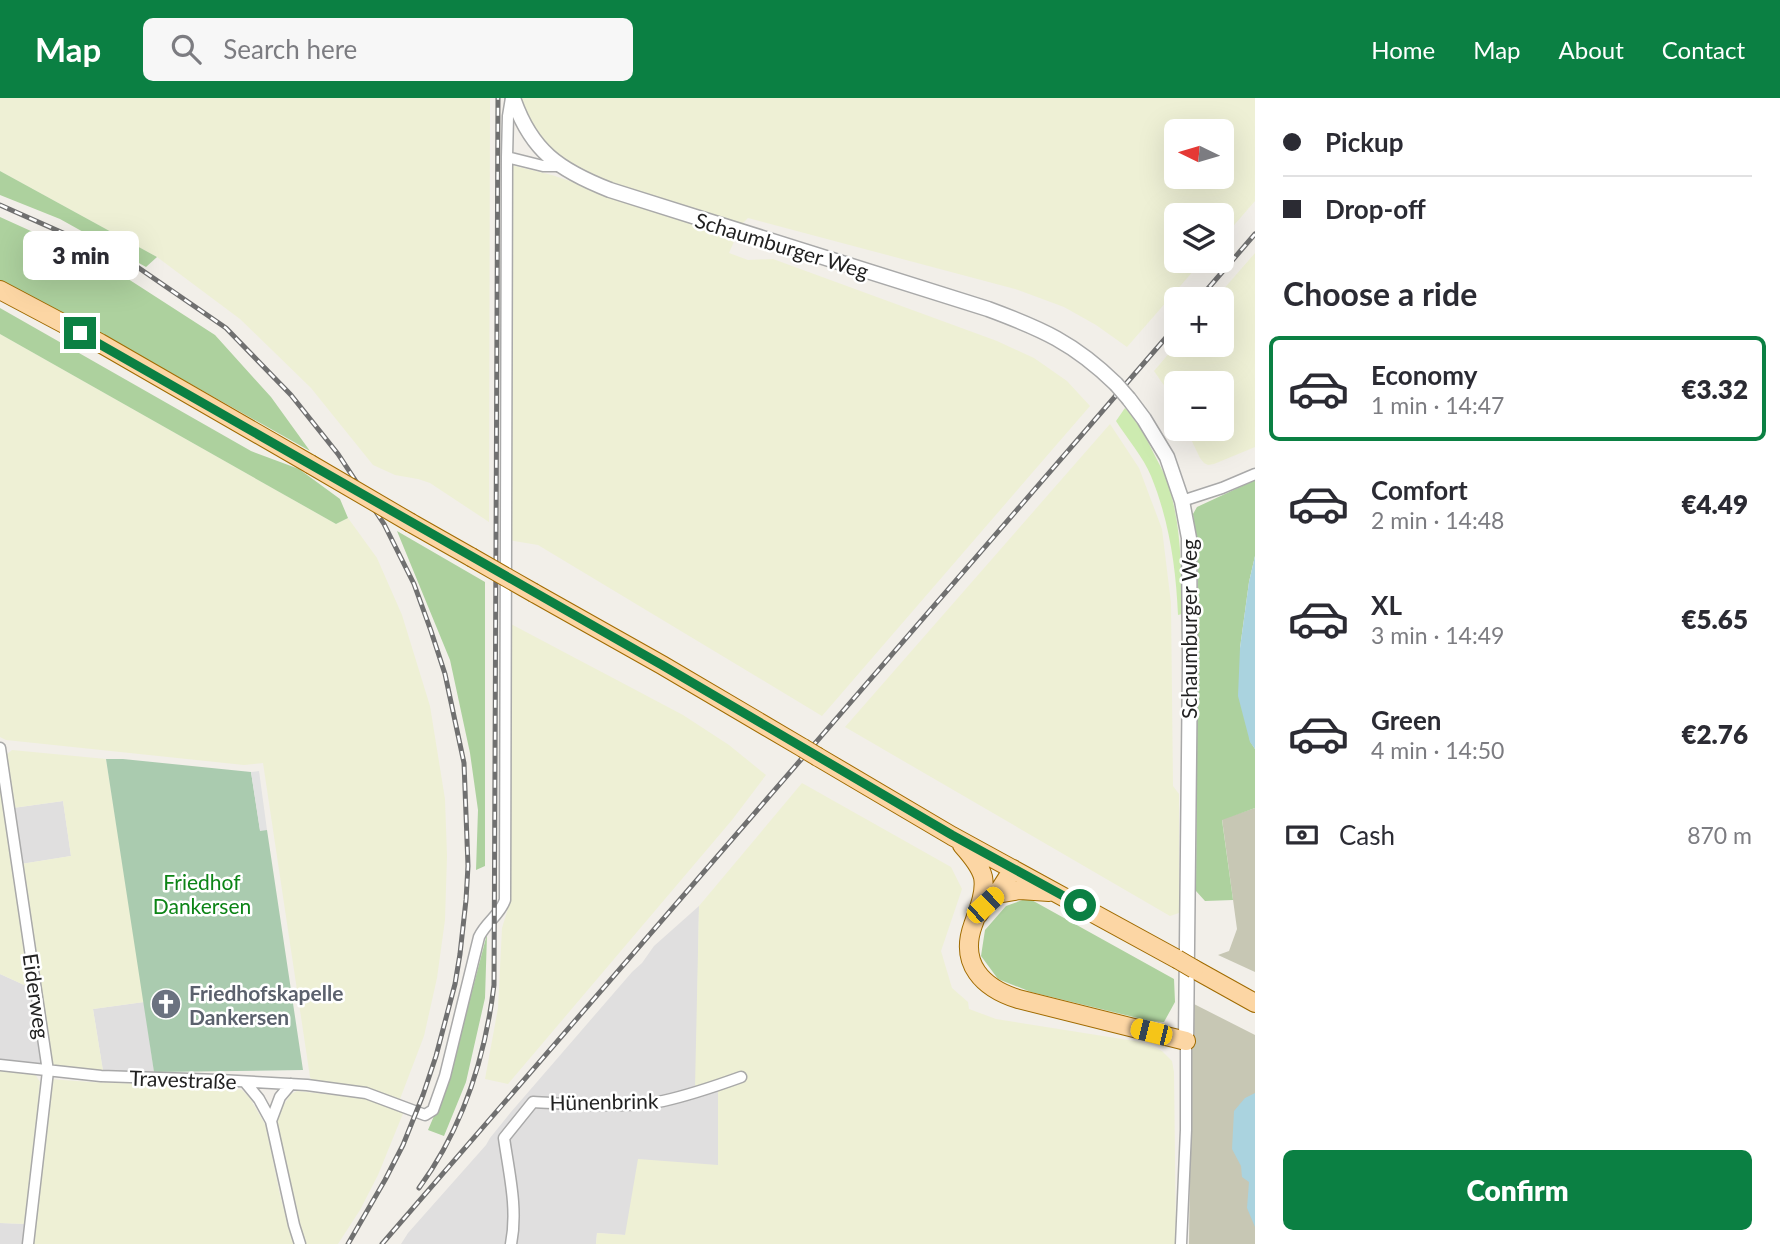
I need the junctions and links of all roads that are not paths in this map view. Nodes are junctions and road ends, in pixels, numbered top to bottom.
1 (512, 98) edge
2 (507, 157) junction
3 (560, 166) junction
4 (0, 290) edge
5 (1255, 474) edge
6 (1182, 501) junction
7 (0, 748) edge
8 (952, 835) junction
9 (1006, 865) junction
10 (1056, 893) junction
11 (989, 895) junction
12 (1255, 1003) edge
13 (1186, 1041) junction
14 (0, 1065) edge
15 (48, 1071) junction
16 (741, 1077) dead end
17 (245, 1082) junction
18 (291, 1084) junction
19 (271, 1121) junction
20 (28, 1244) edge
21 (300, 1244) edge
22 (511, 1244) edge
23 (1181, 1244) edge

1 - 2 street
1 - 3 street, Schaumburger Weg
2 - 3 street
2 - 18 street, Travestraße
3 - 6 street, Schaumburger Weg, bridge
4 - 8 main road, bridge
5 - 6 street
6 - 13 street, Schaumburger Weg
7 - 15 street, Eiderweg
8 - 9 main road
8 - 11 main road
9 - 10 main road
9 - 11 main road
10 - 11 main road
10 - 12 main road, bridge
11 - 13 main road
13 - 23 street, Schaumburger Weg
14 - 15 street, Travestraße
15 - 17 street, Travestraße
15 - 20 street, Eiderweg
16 - 22 street, Hünenbrink
17 - 18 street, Travestraße
17 - 19 street
18 - 19 street
19 - 21 street

